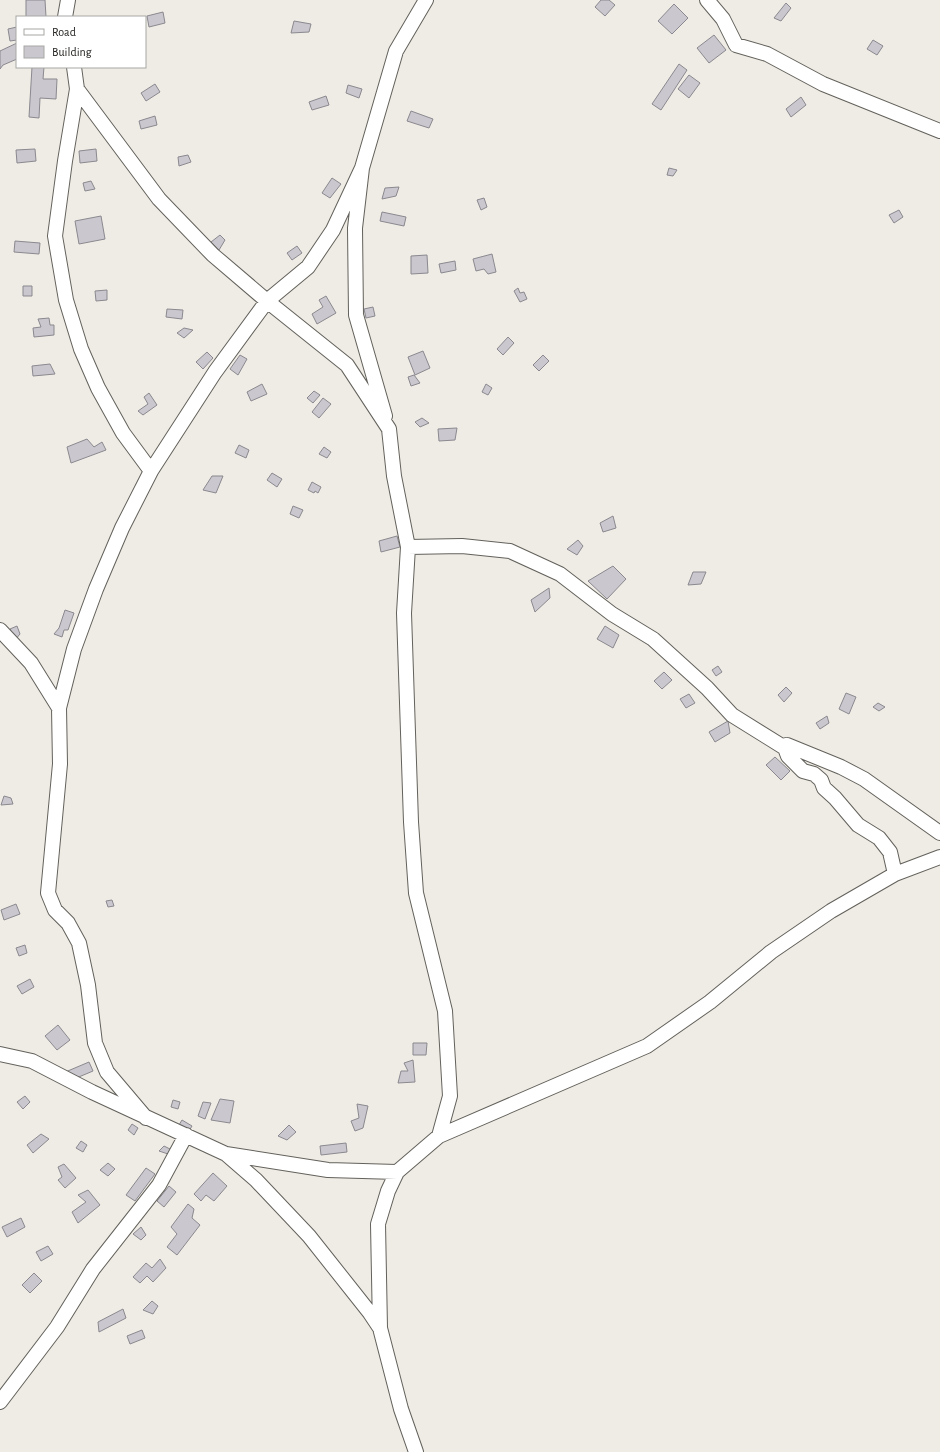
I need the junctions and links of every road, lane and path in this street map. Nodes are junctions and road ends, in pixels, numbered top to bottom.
1 (68, 0) edge
2 (426, 0) edge
3 (707, 0) edge
4 (65, 16) edge
5 (74, 68) edge
6 (77, 89) junction
7 (940, 131) edge
8 (362, 168) junction
9 (267, 301) junction
10 (389, 430) junction
11 (151, 471) junction
12 (408, 547) junction
13 (0, 630) edge
14 (59, 708) junction
15 (785, 748) junction
16 (940, 833) edge
17 (940, 857) edge
18 (895, 874) junction
19 (0, 1054) edge
20 (146, 1118) junction
21 (186, 1136) junction
22 (439, 1136) junction
23 (226, 1154) junction
24 (397, 1172) junction
25 (380, 1328) junction
26 (0, 1402) edge
27 (416, 1452) edge

1 - 4 street
2 - 8 street
3 - 7 street
5 - 6 street
6 - 9 street
6 - 11 street
8 - 9 street
8 - 10 street
9 - 10 street
9 - 11 street
10 - 12 street
11 - 14 street
12 - 15 street
12 - 22 street
13 - 14 street
14 - 20 street
15 - 16 street
15 - 18 street
17 - 18 street
18 - 22 street
19 - 20 street
20 - 21 street
21 - 23 street
21 - 26 street
22 - 24 street
23 - 24 street
23 - 25 street
24 - 25 street
25 - 27 street

